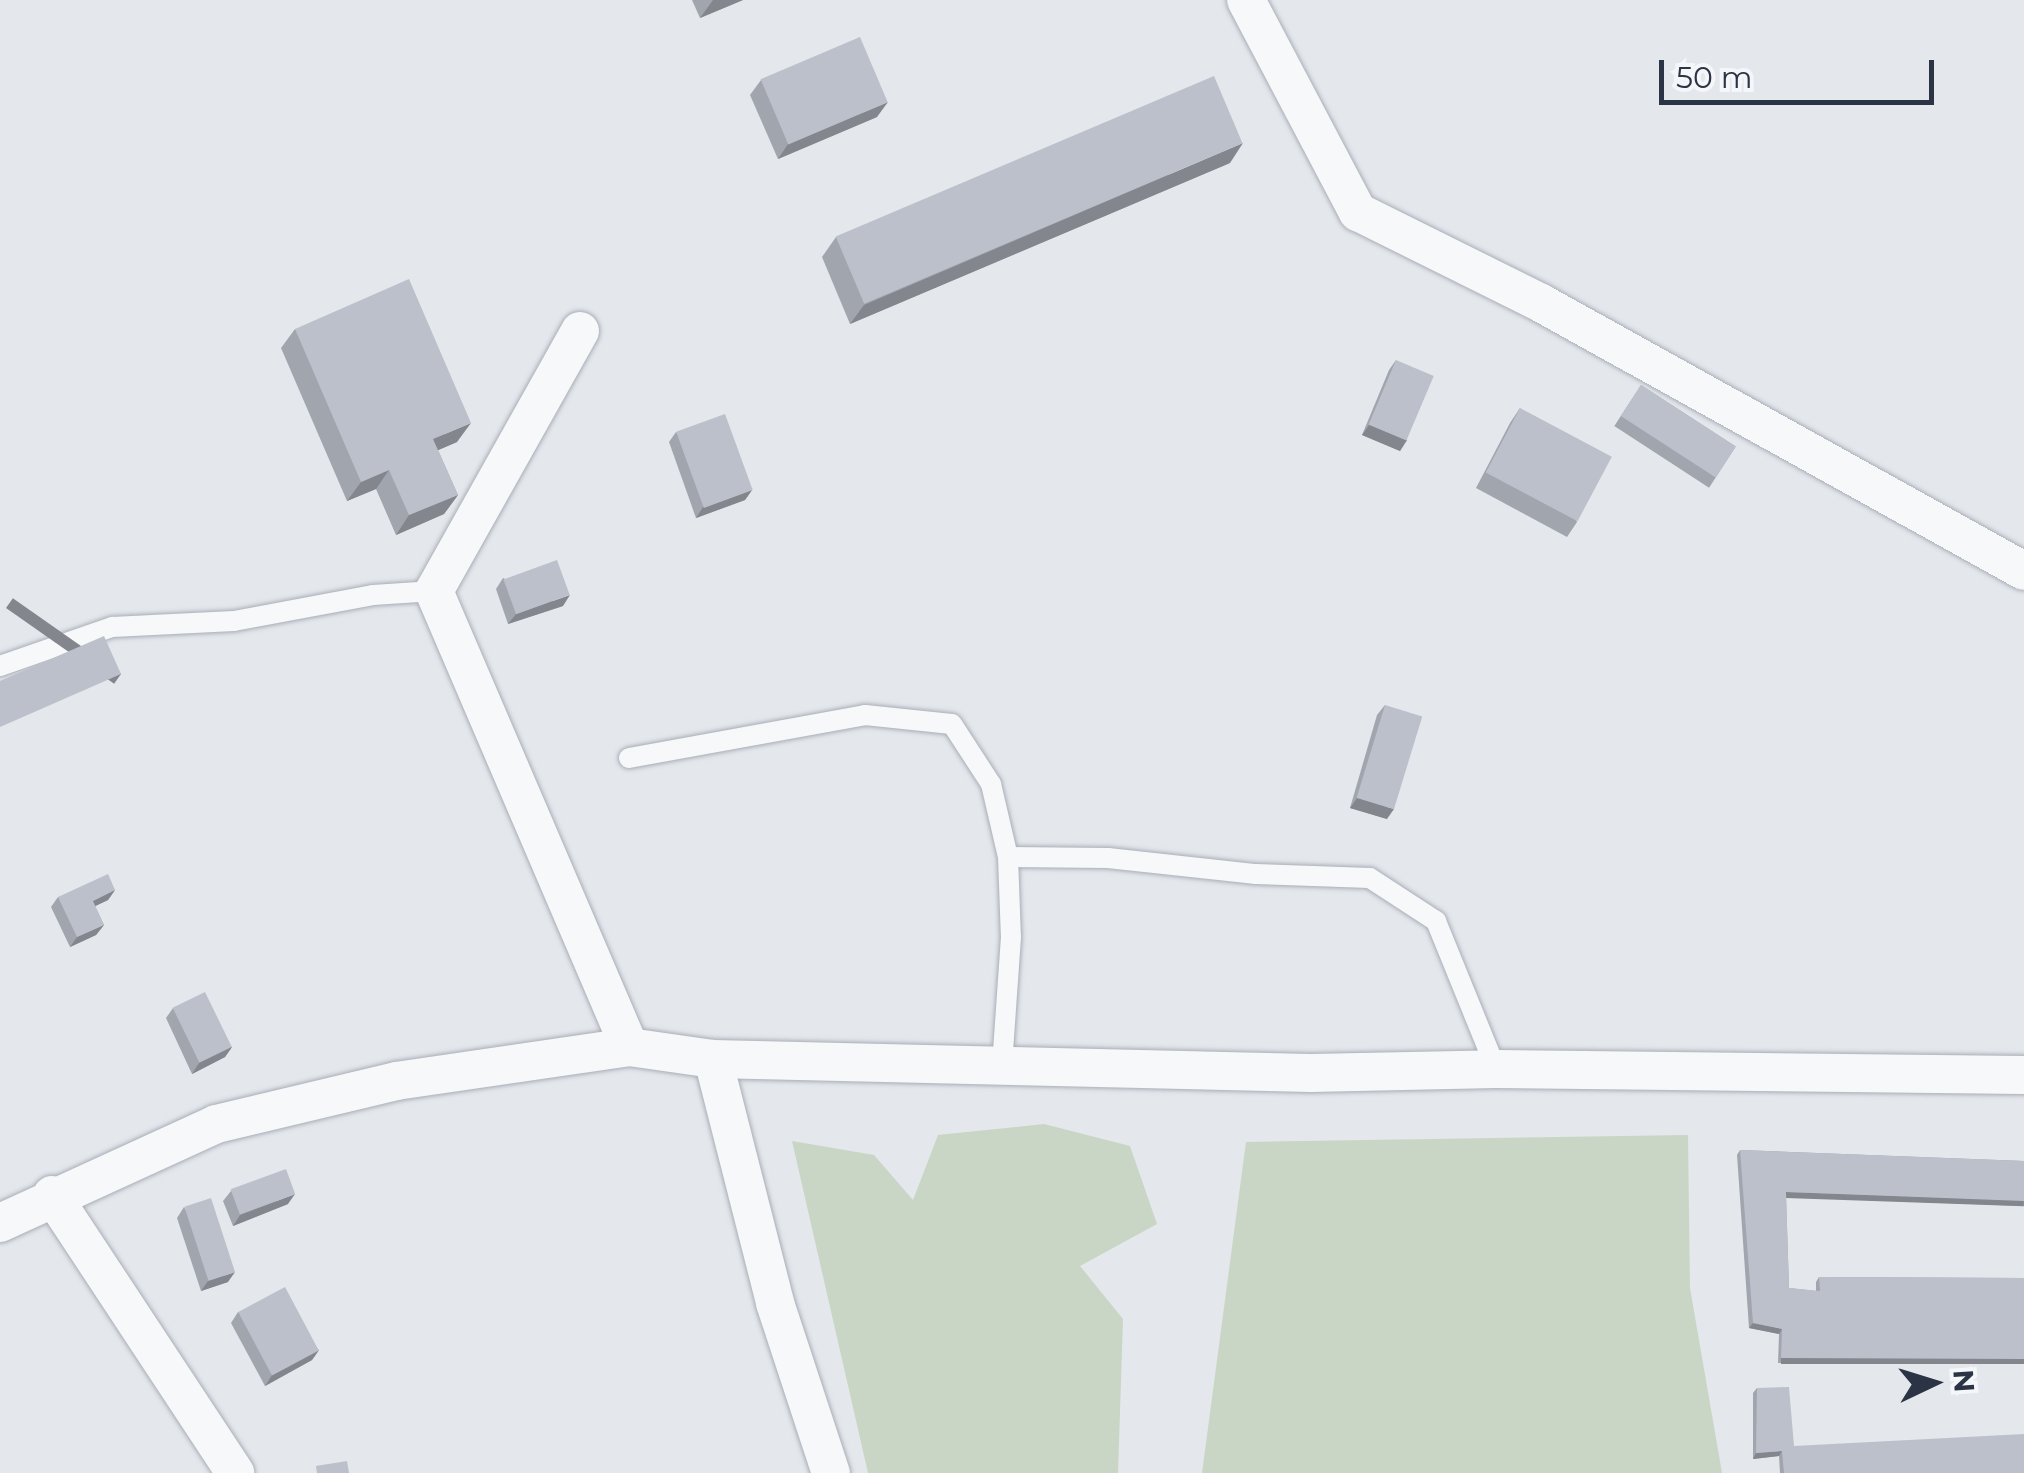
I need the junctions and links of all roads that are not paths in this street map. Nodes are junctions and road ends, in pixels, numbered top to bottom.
1 (1246, 0) edge
2 (580, 331) dead end
3 (2024, 571) edge
4 (434, 591) junction
5 (0, 666) edge
6 (629, 758) dead end
7 (1008, 858) junction
8 (628, 1047) junction
9 (713, 1058) junction
10 (1002, 1066) junction
11 (1496, 1069) junction
12 (2024, 1075) edge
13 (52, 1195) junction
14 (0, 1222) edge
15 (235, 1473) edge
16 (831, 1473) edge

1 - 3 street
2 - 4 street
4 - 5 lane
4 - 8 street
6 - 7 lane
7 - 10 lane
7 - 11 lane
8 - 9 street
8 - 13 street
9 - 10 street
9 - 16 street
10 - 11 street
11 - 12 street
13 - 14 street
13 - 15 street

